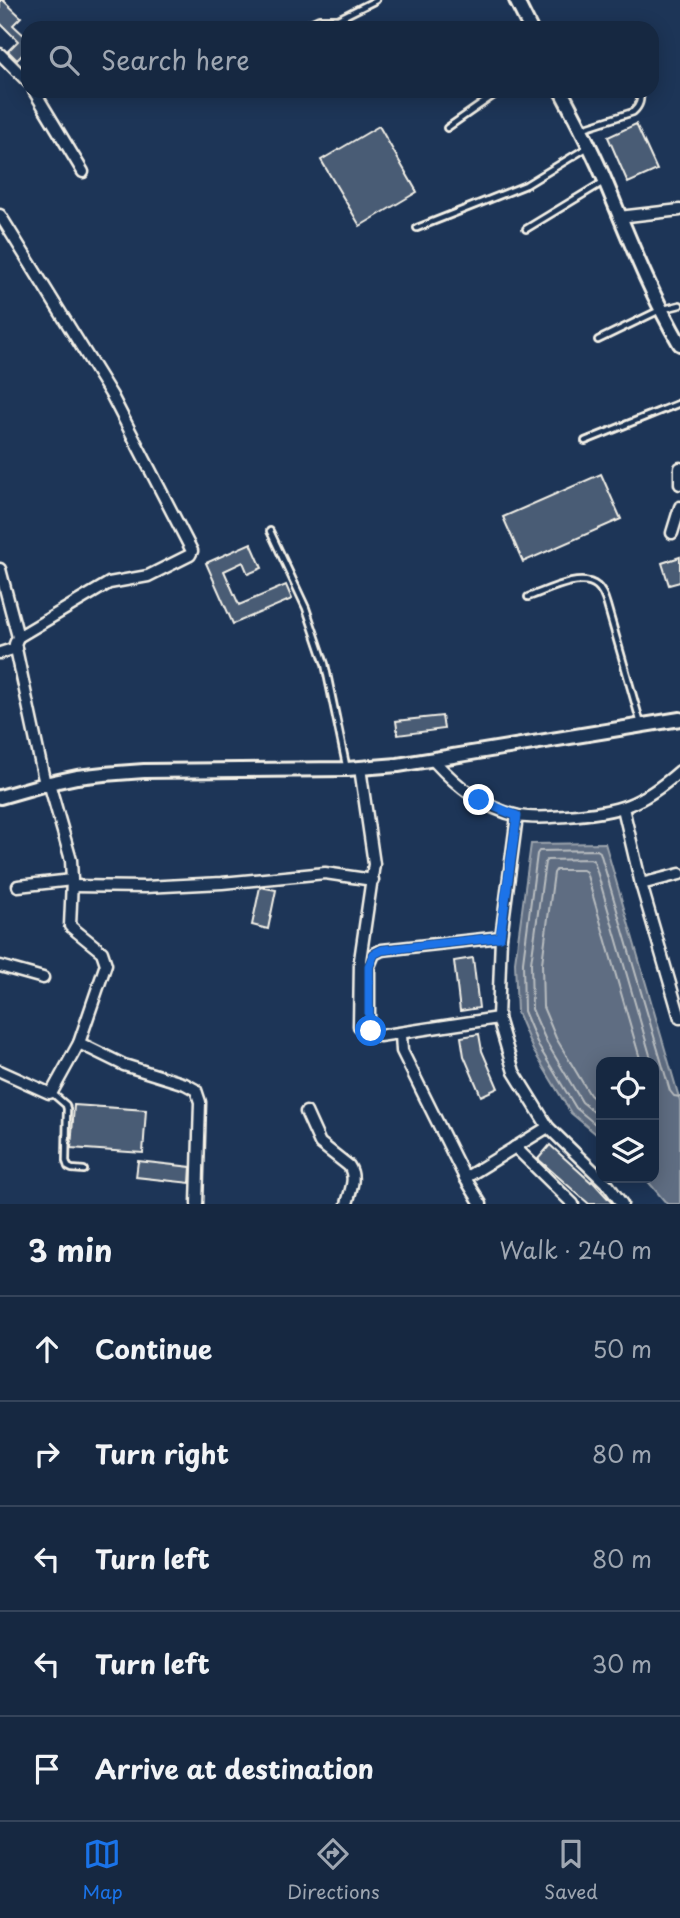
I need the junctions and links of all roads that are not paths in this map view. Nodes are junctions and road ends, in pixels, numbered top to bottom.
1 (376, 0) edge
2 (516, 0) edge
3 (315, 21) edge
4 (526, 21) edge
5 (0, 54) edge
6 (21, 75) edge
7 (38, 98) edge
8 (490, 98) edge
9 (564, 98) edge
10 (641, 98) edge
11 (447, 128) dead end
12 (580, 129) junction
13 (589, 146) junction
14 (83, 172) dead end
15 (606, 181) junction
16 (680, 210) edge
17 (0, 215) edge
18 (619, 217) junction
19 (417, 228) dead end
20 (526, 229) dead end
21 (680, 305) edge
22 (660, 310) junction
23 (598, 340) dead end
24 (680, 344) edge
25 (680, 403) edge
26 (585, 441) dead end
27 (680, 468) edge
28 (680, 484) edge
29 (680, 507) edge
30 (270, 531) dead end
31 (672, 533) dead end
32 (0, 569) edge
33 (528, 597) dead end
34 (18, 637) junction
35 (16, 649) junction
36 (0, 653) edge
37 (680, 719) edge
38 (641, 725) junction
39 (434, 761) junction
40 (354, 768) junction
41 (680, 771) edge
42 (47, 783) junction
43 (0, 797) edge
44 (623, 808) junction
45 (517, 816) junction
46 (680, 874) edge
47 (373, 880) junction
48 (72, 883) junction
49 (641, 884) junction
50 (18, 886) dead end
51 (500, 937) junction
52 (0, 966) edge
53 (43, 978) dead end
54 (680, 1015) edge
55 (498, 1018) junction
56 (359, 1026) dead end
57 (401, 1034) junction
58 (79, 1043) junction
59 (0, 1071) edge
60 (52, 1092) junction
61 (306, 1112) dead end
62 (548, 1127) junction
63 (515, 1147) junction
64 (85, 1170) dead end
65 (465, 1178) junction
66 (197, 1204) edge
67 (347, 1204) edge
68 (481, 1204) edge
69 (573, 1204) edge
70 (622, 1204) edge

1 - 3 lane
2 - 4 street
5 - 6 street
7 - 14 street
8 - 11 lane
9 - 12 street
10 - 12 lane
12 - 13 street
13 - 15 street
13 - 19 lane
15 - 18 street
15 - 20 lane
16 - 18 street
17 - 34 street
18 - 22 street
21 - 22 lane
22 - 23 lane
22 - 24 street
25 - 26 lane
27 - 28 street
29 - 31 street
30 - 40 lane
32 - 34 street
33 - 38 lane
34 - 35 street
35 - 36 street
35 - 42 street
37 - 38 street
38 - 39 street
39 - 40 street
39 - 45 street
40 - 42 street
40 - 47 street
41 - 44 street
42 - 43 street
42 - 48 street
44 - 45 street
44 - 49 street
45 - 51 street
46 - 49 street
47 - 48 street
47 - 56 street
48 - 50 street
48 - 58 street
49 - 54 street
51 - 55 street
51 - 57 street
52 - 53 street
55 - 57 street
55 - 62 street
57 - 65 street
58 - 60 street
58 - 66 street
59 - 60 street
60 - 64 lane
61 - 67 street
62 - 63 street
62 - 70 street
63 - 65 street
63 - 69 street
65 - 68 street

